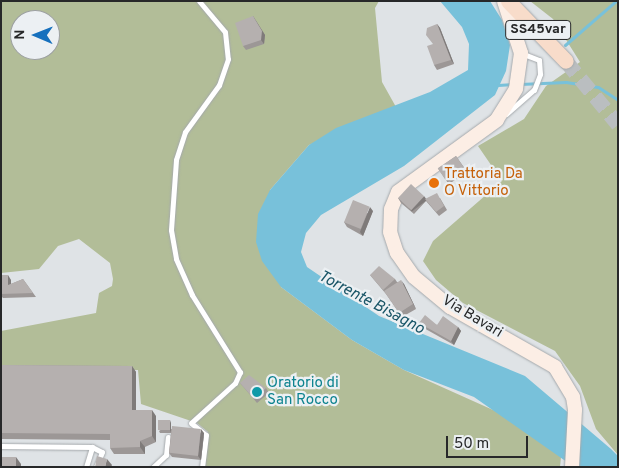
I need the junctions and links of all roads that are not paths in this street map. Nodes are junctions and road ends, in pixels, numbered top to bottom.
1 (199, 1) edge
2 (504, 1) edge
3 (508, 1) edge
4 (566, 61) tunnel mouth
5 (168, 437) dead end
6 (1, 446) edge
7 (92, 447) junction
8 (86, 467) edge
9 (96, 467) edge
10 (153, 467) edge
11 (202, 467) edge
12 (572, 467) edge

1 - 11 lane
2 - 12 street, Via Bavari
3 - 4 main road, SS45var
5 - 10 lane
6 - 7 lane
7 - 8 lane
7 - 9 lane

